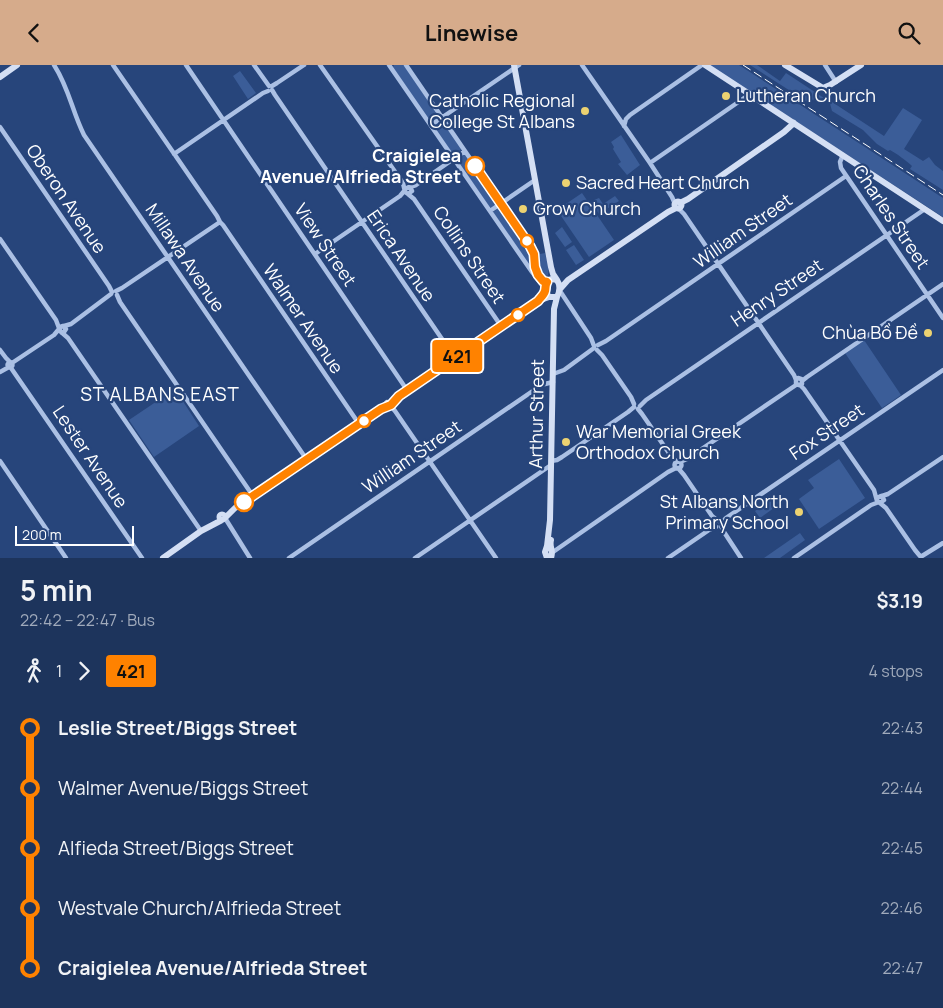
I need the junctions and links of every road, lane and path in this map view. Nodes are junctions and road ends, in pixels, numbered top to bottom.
1 (17, 65) edge
2 (54, 65) edge
3 (113, 65) edge
4 (186, 65) edge
5 (254, 65) edge
6 (304, 65) edge
7 (322, 65) edge
8 (391, 65) edge
9 (406, 65) edge
10 (582, 65) edge
11 (704, 65) edge
12 (785, 65) edge
13 (825, 65) edge
14 (861, 65) edge
15 (516, 66) edge
16 (0, 77) edge
17 (836, 82) junction
18 (270, 89) junction
19 (750, 95) junction
20 (630, 115) junction
21 (618, 116) junction
22 (442, 117) junction
23 (223, 121) junction
24 (794, 123) junction
25 (431, 125) junction
26 (624, 126) junction
27 (0, 127) edge
28 (465, 151) junction
29 (174, 154) junction
30 (843, 155) junction
31 (454, 159) junction
32 (650, 163) junction
33 (846, 176) junction
34 (535, 180) junction
35 (408, 190) junction
36 (501, 204) junction
37 (677, 205) junction
38 (925, 209) junction
39 (490, 211) junction
40 (943, 221) edge
41 (219, 222) junction
42 (362, 222) junction
43 (886, 236) junction
44 (0, 239) edge
45 (315, 254) junction
46 (168, 257) junction
47 (719, 265) junction
48 (551, 267) junction
49 (568, 280) junction
50 (548, 281) junction
51 (557, 281) junction
52 (943, 284) edge
53 (114, 294) junction
54 (547, 294) junction
55 (558, 294) junction
56 (926, 295) junction
57 (554, 309) junction
58 (943, 318) edge
59 (758, 323) junction
60 (501, 326) junction
61 (62, 329) junction
62 (597, 347) junction
63 (0, 350) edge
64 (455, 358) junction
65 (11, 366) junction
66 (943, 370) edge
67 (2, 371) edge
68 (553, 374) junction
69 (553, 382) junction
70 (798, 382) junction
71 (407, 390) junction
72 (391, 404) junction
73 (637, 406) junction
74 (359, 424) junction
75 (839, 440) junction
76 (943, 457) edge
77 (307, 460) junction
78 (0, 461) edge
79 (430, 461) junction
80 (551, 463) junction
81 (678, 465) junction
82 (253, 496) junction
83 (880, 499) junction
84 (223, 518) junction
85 (470, 520) junction
86 (718, 524) junction
87 (201, 531) junction
88 (943, 543) edge
89 (548, 554) edge
90 (920, 557) edge
91 (66, 558) edge
92 (142, 558) edge
93 (163, 558) edge
94 (250, 558) edge
95 (289, 558) edge
96 (415, 558) edge
97 (496, 558) edge
98 (668, 558) edge
99 (741, 558) edge
100 (794, 558) edge

1 - 16 street
2 - 46 street, Millawa Avenue
3 - 29 street, Walmer Avenue
4 - 23 street, View Street
5 - 18 street, Erica Avenue
6 - 18 street
7 - 35 street, Collins Street
8 - 25 street
9 - 22 street
10 - 21 street
11 - 19 street
11 - 20 street
12 - 17 street
13 - 17 street
14 - 17 street
15 - 22 street
15 - 34 street
18 - 23 street
18 - 42 street, Erica Avenue
19 - 24 street
19 - 32 street
20 - 21 street
20 - 26 street
21 - 26 street
22 - 25 street
22 - 28 street
23 - 29 street
23 - 45 street, View Street
24 - 30 street
24 - 37 street
25 - 31 street
26 - 32 street
27 - 53 street, Oberon Avenue
28 - 31 street
28 - 36 street
29 - 41 street, Walmer Avenue
30 - 33 street, Charles Street
30 - 38 street
31 - 35 street
31 - 39 street
32 - 37 street
33 - 43 street, Charles Street
33 - 47 street, William Street
34 - 36 street
34 - 48 street
35 - 42 street
35 - 60 street, Collins Street
36 - 39 street
36 - 50 street
37 - 47 street
37 - 49 street
38 - 40 street
38 - 43 street, Henry Street
39 - 54 street
41 - 46 street
41 - 74 street, Walmer Avenue
42 - 45 street
42 - 64 street, Erica Avenue
43 - 56 street, Charles Street
43 - 59 street, Henry Street
44 - 61 street
45 - 71 street, View Street
46 - 53 street
46 - 77 street, Millawa Avenue
47 - 59 street
47 - 62 street, William Street
48 - 50 street
48 - 51 street
49 - 51 street
49 - 55 street
50 - 51 street
50 - 54 street
51 - 55 street
52 - 56 street
53 - 61 street
53 - 82 street, Oberon Avenue
54 - 55 street
54 - 57 street, Arthur Street
54 - 60 street
55 - 57 street, Arthur Street
55 - 62 street
56 - 58 street, Charles Street
56 - 70 street
57 - 68 street, Arthur Street
59 - 70 street
59 - 73 street, Henry Street
60 - 64 street
61 - 65 street
61 - 87 street
62 - 68 street, William Street
62 - 73 street
63 - 65 street, Lester Avenue
64 - 71 street
65 - 67 street
65 - 92 street, Lester Avenue
66 - 75 street, Fox Street
68 - 69 street, Arthur Street
69 - 79 street, William Street
69 - 80 street, Arthur Street
70 - 75 street
70 - 81 street
71 - 72 street
72 - 74 street
72 - 79 street
73 - 80 street, Henry Street
73 - 81 street
74 - 77 street
75 - 83 street
75 - 86 street, Fox Street
76 - 83 street
77 - 82 street
78 - 91 street
79 - 85 street
79 - 95 street, William Street
80 - 85 street, Henry Street
80 - 89 street, Arthur Street
81 - 86 street
81 - 89 street
82 - 84 street
83 - 90 street
83 - 100 street
84 - 87 street
84 - 94 street
85 - 96 street, Henry Street
85 - 97 street
86 - 98 street, Fox Street
86 - 99 street
87 - 93 street
88 - 90 street

